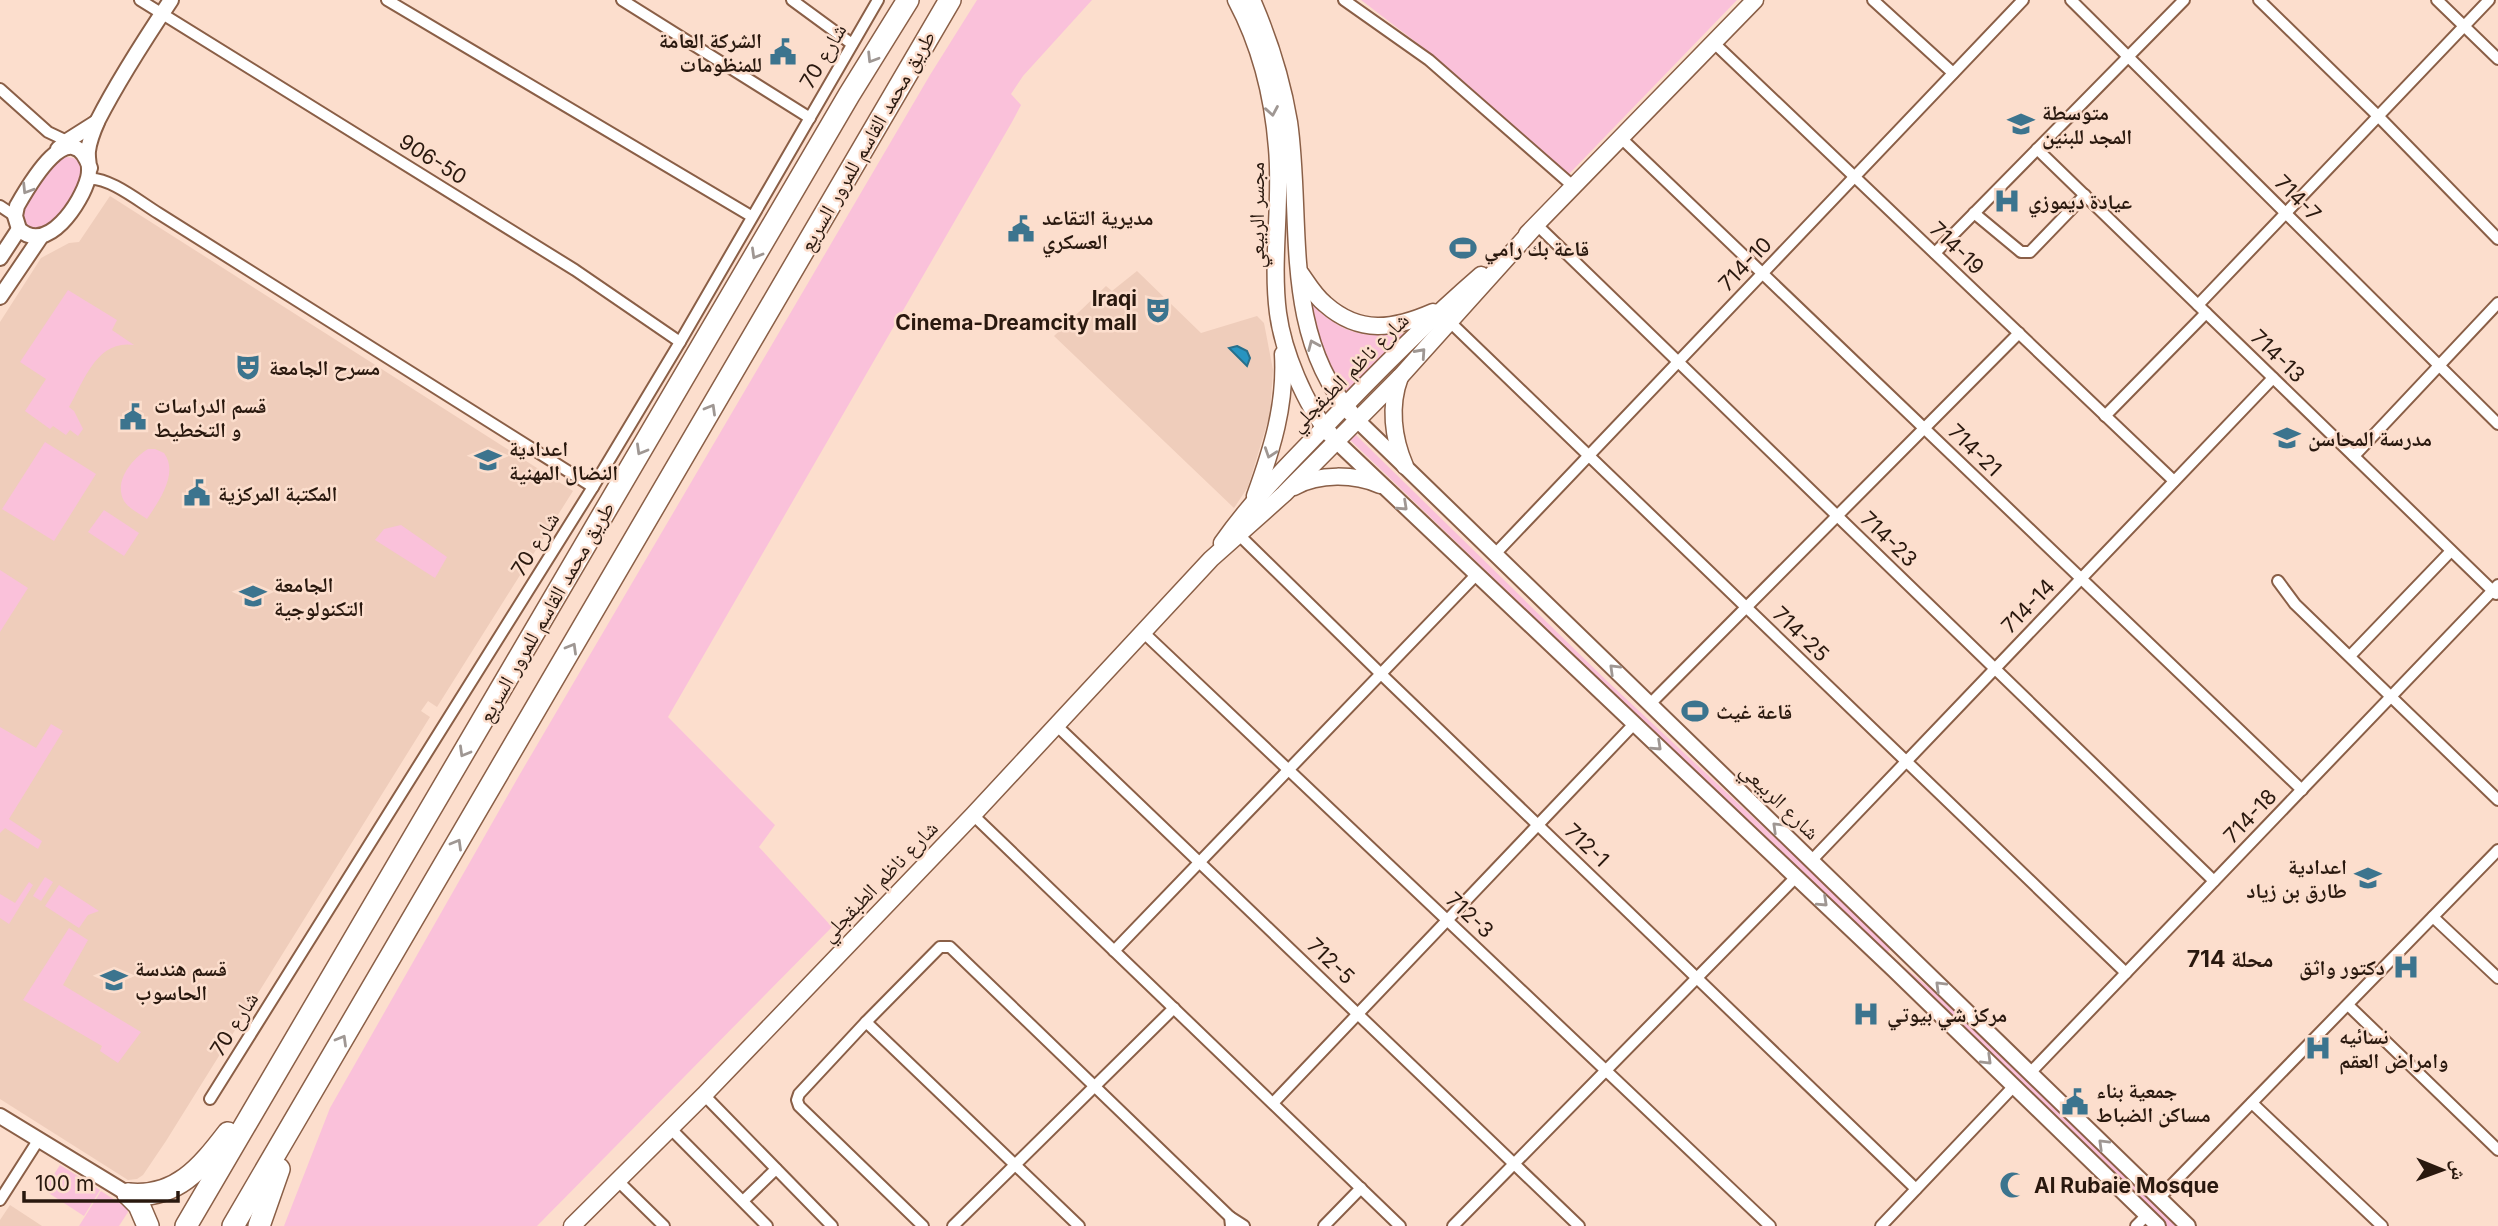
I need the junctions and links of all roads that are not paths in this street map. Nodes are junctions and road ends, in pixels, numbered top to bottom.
1 (140, 0) edge
2 (171, 0) edge
3 (387, 0) edge
4 (622, 0) edge
5 (792, 0) edge
6 (878, 0) edge
7 (908, 0) edge
8 (950, 0) edge
9 (1236, 0) edge
10 (1252, 0) edge
11 (1344, 0) edge
12 (1755, 0) edge
13 (1873, 0) edge
14 (2023, 0) edge
15 (2071, 0) edge
16 (2184, 0) edge
17 (2259, 0) edge
18 (2437, 0) edge
19 (2489, 0) edge
20 (162, 14) junction
21 (2464, 26) junction
22 (1714, 43) junction
23 (852, 44) junction
24 (2127, 56) junction
25 (2498, 59) edge
26 (1953, 73) junction
27 (0, 89) edge
28 (2379, 117) junction
29 (810, 118) junction
30 (97, 122) junction
31 (48, 132) junction
32 (1621, 138) junction
33 (67, 141) junction
34 (2037, 149) junction
35 (55, 152) junction
36 (89, 174) junction
37 (1854, 177) junction
38 (1574, 187) junction
39 (2084, 195) junction
40 (0, 205) edge
41 (1974, 213) junction
42 (2286, 213) junction
43 (751, 216) junction
44 (17, 222) junction
45 (1535, 227) junction
46 (40, 238) junction
47 (2498, 239) edge
48 (1935, 253) junction
49 (0, 258) edge
50 (1299, 272) junction
51 (1762, 274) junction
52 (0, 297) edge
53 (2498, 303) edge
54 (2202, 309) junction
55 (1278, 314) junction
56 (1446, 315) junction
57 (2019, 333) junction
58 (680, 342) junction
59 (1678, 362) junction
60 (2439, 365) junction
61 (1400, 377) junction
62 (2273, 378) junction
63 (1345, 406) junction
64 (2105, 416) junction
65 (1357, 420) junction
66 (2498, 424) edge
67 (1324, 427) junction
68 (1924, 428) junction
69 (1336, 441) junction
70 (1589, 456) junction
71 (2354, 456) junction
72 (1405, 467) junction
73 (2174, 481) junction
74 (1380, 485) junction
75 (593, 487) junction
76 (1284, 494) junction
77 (1253, 502) junction
78 (1837, 516) junction
79 (1236, 531) junction
80 (2451, 551) junction
81 (1495, 554) junction
82 (1476, 575) junction
83 (2081, 579) junction
84 (2278, 581) dead end
85 (2496, 591) edge
86 (1746, 607) junction
87 (1144, 633) junction
88 (2350, 656) junction
89 (1995, 669) junction
90 (1381, 674) junction
91 (2392, 696) junction
92 (1650, 704) junction
93 (1056, 724) junction
94 (1634, 724) junction
95 (1906, 762) junction
96 (1289, 770) junction
97 (2302, 790) junction
98 (2498, 800) edge
99 (973, 815) junction
100 (1538, 825) junction
101 (2498, 850) edge
102 (1811, 861) junction
103 (1199, 862) junction
104 (1796, 877) junction
105 (2214, 881) junction
106 (2433, 917) junction
107 (1447, 920) junction
108 (1114, 951) junction
109 (1908, 954) junction
110 (1893, 969) junction
111 (2126, 973) junction
112 (1697, 978) junction
113 (2498, 978) edge
114 (2348, 1005) junction
115 (1174, 1008) junction
116 (1358, 1014) junction
117 (866, 1022) junction
118 (281, 1062) junction
119 (1606, 1071) junction
120 (2030, 1073) junction
121 (316, 1085) junction
122 (1094, 1086) junction
123 (2014, 1086) junction
124 (704, 1095) junction
125 (210, 1099) dead end
126 (1273, 1103) junction
127 (2252, 1103) junction
128 (0, 1116) edge
129 (670, 1128) junction
130 (39, 1139) junction
131 (2498, 1150) edge
132 (1514, 1164) junction
133 (1014, 1166) junction
134 (776, 1169) junction
135 (618, 1181) junction
136 (5, 1182) edge
137 (1361, 1188) junction
138 (1916, 1189) junction
139 (128, 1194) junction
140 (2159, 1198) junction
141 (0, 1200) edge
142 (743, 1202) junction
143 (2147, 1215) junction
144 (1231, 1222) edge
145 (148, 1226) edge
146 (186, 1226) edge
147 (233, 1226) edge
148 (259, 1226) edge
149 (572, 1226) edge
150 (664, 1226) edge
151 (767, 1226) edge
152 (832, 1226) edge
153 (923, 1226) edge
154 (953, 1226) edge
155 (1079, 1226) edge
156 (1244, 1226) edge
157 (1324, 1226) edge
158 (1400, 1226) edge
159 (1453, 1226) edge
160 (1579, 1226) edge
161 (1770, 1226) edge
162 (1881, 1226) edge
163 (2136, 1226) edge
164 (2158, 1226) edge
165 (2188, 1226) edge
166 (2382, 1226) edge

1 - 20 street, 906-50
2 - 20 street
3 - 43 street
4 - 29 street
5 - 23 street
6 - 23 street, شارع 70
7 -> 118 highway, طريق محمد القاسم للمرور السريع
121 -> 8 highway, طريق محمد القاسم للمرور السريع
9 -> 55 main road, مجسر الربيعي
10 - 50 main road, مجسر الربيعي
11 - 38 street
12 - 22 main road, شارع ناظم الطبقجلي
13 - 26 street
14 - 26 street, 714-10
15 - 24 street, 714-7
16 - 24 street
17 - 28 street
18 - 21 street
19 - 21 street
20 - 30 street
20 - 58 street, 906-50
21 - 25 street
21 - 28 street
22 - 32 main road, شارع ناظم الطبقجلي
22 - 37 street, 714-19
23 - 29 street, شارع 70
24 - 34 street
24 - 42 street, 714-7
26 - 37 street, 714-10
27 - 31 street
28 - 42 street
28 - 47 street
29 - 43 street, شارع 70
30 - 33 street
30 - 36 street
31 - 33 street
31 - 35 street
32 - 38 main road, شارع ناظم الطبقجلي
32 - 51 street, 714-21
33 - 35 street
34 - 39 street, 714-13
34 - 41 street
35 - 36 street
35 -> 44 street
36 - 46 street
36 - 75 street
37 - 48 street, 714-19
37 - 51 street, 714-10
38 - 45 main road, شارع ناظم الطبقجلي
39 - 41 street
39 - 54 street, 714-13
40 - 44 street
41 - 48 street
42 - 54 street
42 - 60 street, 714-7
43 - 58 street, شارع 70
44 - 46 street
44 - 49 street
45 - 56 main road, شارع ناظم الطبقجلي
45 - 59 street, 714-23
46 - 52 street
48 - 57 street, 714-19
50 - 56 main road
63 -> 50 main road, مجسر الربيعي
51 - 59 street, 714-10
51 - 68 street, 714-21
53 - 60 street
54 - 62 street, 714-13
54 - 64 street
55 - 67 main road, مجسر الربيعي
55 -> 77 main road
61 -> 56 main road, شارع ناظم الطبقجلي
56 - 63 main road, شارع ناظم الطبقجلي
56 - 70 street, 714-25
57 - 64 street, 714-19
57 - 68 street
58 - 75 street, شارع 70
59 - 70 street, 714-10
59 - 78 street, 714-23
60 - 66 street, 714-7
60 - 71 street
61 - 65 main road, شارع ناظم الطبقجلي
61 - 72 main road
62 - 71 street, 714-13
62 - 73 street, 714-14
63 - 65 main road, شارع الربيعي
63 - 67 main road, شارع ناظم الطبقجلي
64 - 73 street, 714-19
65 - 69 main road, شارع ناظم الطبقجلي
65 - 72 street, شارع الربيعي
67 - 69 main road, شارع الربيعي
67 - 77 main road, شارع ناظم الطبقجلي
68 - 78 street
68 - 83 street, 714-21
69 - 74 street, شارع الربيعي
69 - 76 main road, شارع ناظم الطبقجلي
70 - 81 street, 714-10
70 - 86 street, 714-25
71 - 80 street, 714-13
72 - 81 street, شارع الربيعي
73 - 83 street, 714-14
74 - 76 main road
74 -> 82 street, شارع الربيعي
75 - 125 street, شارع 70
76 - 79 main road, شارع ناظم الطبقجلي
77 - 79 main road, شارع ناظم الطبقجلي
78 - 86 street
78 - 89 street, 714-23
79 - 87 main road, شارع ناظم الطبقجلي
79 - 90 street, 712-1
80 - 85 street, 714-13
80 - 88 street
92 -> 81 street, شارع الربيعي
82 - 90 street
82 - 94 street, شارع الربيعي
83 - 89 street, 714-14
83 - 97 street, 714-21
84 - 88 street
85 - 91 street, 714-18
86 - 92 street
86 - 95 street, 714-25
87 - 93 main road, شارع ناظم الطبقجلي
87 - 96 street, 712-3
88 - 91 street
89 - 95 street, 714-14
89 - 105 street, 714-23
90 - 96 street
90 - 100 street, 712-1
91 - 97 street, 714-18
91 - 98 street
102 -> 92 street, شارع الربيعي
93 - 99 main road, شارع ناظم الطبقجلي
93 - 103 street, 712-5
94 - 100 street
94 -> 104 street, شارع الربيعي
95 - 102 street, 714-14
95 - 111 street, 714-25
96 - 103 street
96 - 107 street, 712-3
97 - 105 street, 714-18
99 - 108 street
99 - 124 main road, شارع ناظم الطبقجلي
100 - 107 street
100 - 112 street, 712-1
101 - 106 street
102 - 109 street, شارع الربيعي
103 - 108 street
103 - 116 street, 712-5
104 -> 110 street, شارع الربيعي
104 - 112 street
105 - 111 street, 714-18
106 - 113 street
106 - 114 street
107 - 116 street
107 - 119 street, 712-3
108 - 115 street
109 - 110 street
120 -> 109 street, شارع الربيعي
110 -> 123 street, شارع الربيعي
111 - 120 street, 714-18
112 - 119 street
112 - 138 street, 712-1
114 - 127 street
114 - 131 street
115 - 122 street
115 - 126 street
116 - 126 street
116 - 132 street, 712-5
117 - 122 street
117 - 133 street
117 - 153 street
118 - 139 highway
118 - 146 highway, طريق محمد القاسم للمرور السريع
119 - 132 street
119 - 161 street, 712-3
140 -> 120 street, شارع الربيعي
121 - 147 highway, طريق محمد القاسم للمرور السريع
121 - 148 highway
122 - 133 street
122 - 144 street
123 - 138 street
123 - 143 street, شارع الربيعي
124 - 129 main road, شارع ناظم الطبقجلي
124 - 134 street
126 - 137 street
127 - 140 street
127 - 166 street
128 - 130 street
129 - 135 main road, شارع ناظم الطبقجلي
129 - 142 street
130 - 136 street
130 - 139 street
132 - 159 street
132 - 160 street, 712-5
133 - 154 street
133 - 155 street
134 - 142 street
134 - 152 street
135 - 149 main road, شارع ناظم الطبقجلي
135 - 150 street
136 - 141 street
137 - 157 street
137 - 158 street
138 - 162 street
139 - 145 highway
140 - 165 street, شارع الربيعي
142 - 151 street
143 - 163 street
143 - 164 street, شارع الربيعي
144 - 156 street

